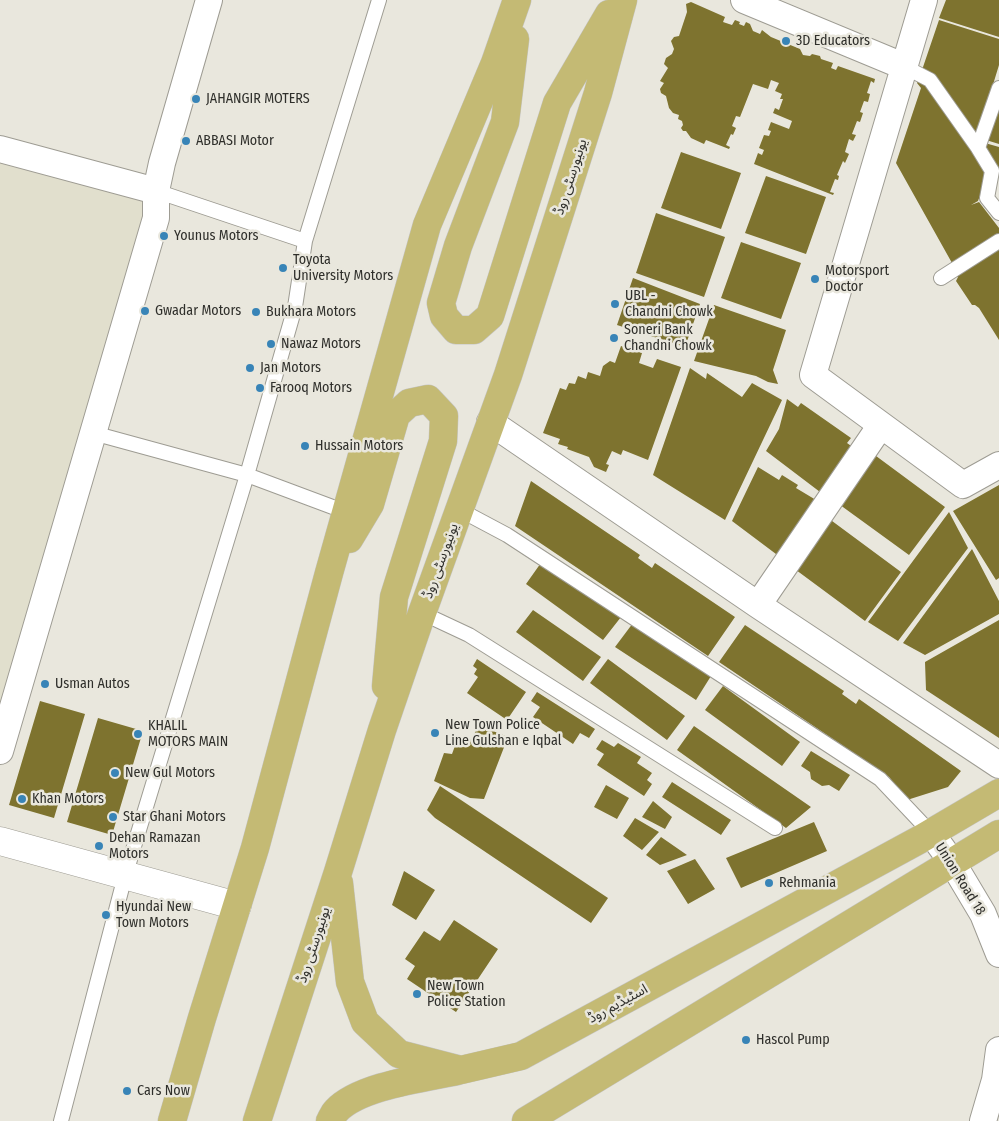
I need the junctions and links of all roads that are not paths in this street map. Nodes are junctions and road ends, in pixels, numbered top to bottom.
1 (209, 0) edge
2 (379, 0) edge
3 (518, 0) edge
4 (617, 0) edge
5 (623, 0) edge
6 (744, 0) edge
7 (924, 0) edge
8 (903, 66) junction
9 (999, 88) edge
10 (978, 148) junction
11 (0, 149) edge
12 (156, 190) junction
13 (999, 213) edge
14 (304, 241) junction
15 (999, 241) edge
16 (941, 278) dead end
17 (490, 422) junction
18 (881, 425) junction
19 (93, 433) junction
20 (999, 465) edge
21 (247, 475) junction
22 (460, 510) junction
23 (346, 512) junction
24 (329, 573) junction
25 (758, 605) junction
26 (422, 613) junction
27 (382, 730) junction
28 (0, 751) edge
29 (999, 765) edge
30 (999, 793) edge
31 (775, 828) dead end
32 (931, 833) junction
33 (999, 834) edge
34 (0, 841) edge
35 (952, 862) junction
36 (338, 872) junction
37 (125, 876) junction
38 (237, 906) junction
39 (999, 954) edge
40 (999, 1050) edge
41 (461, 1070) junction
42 (61, 1121) edge
43 (172, 1121) edge
44 (257, 1121) edge
45 (330, 1121) edge
46 (526, 1121) edge
47 (983, 1121) edge

1 - 12 street
2 - 14 lane
3 - 4 main road
3 - 23 main road
5 - 17 main road, یونیورسٹی روڈ
6 - 8 street
7 - 8 street
8 - 10 lane
8 - 18 street
9 - 10 lane
10 - 13 lane
11 - 12 street
12 - 14 lane
12 - 19 street
14 - 21 lane
15 - 16 lane
17 - 22 main road, یونیورسٹی روڈ
17 - 25 street
18 - 20 street
18 - 25 street
19 - 21 lane
19 - 28 street
21 - 23 lane
21 - 37 lane
22 - 26 main road, یونیورسٹی روڈ
22 - 32 lane
23 - 24 main road
24 - 27 main road
24 - 38 main road
25 - 29 street
26 - 27 main road, یونیورسٹی روڈ
26 - 31 lane
27 - 36 main road, یونیورسٹی روڈ
30 - 32 main road, اسٹیڈیم روڈ
32 - 35 street, Union Road 18
32 - 41 main road, اسٹیڈیم روڈ
33 - 35 main road
34 - 37 street
35 - 39 street, Union Road 18
35 - 46 main road
36 - 41 main road, اسٹیڈیم روڈ
36 - 44 main road, یونیورسٹی روڈ
37 - 38 street
37 - 42 lane
38 - 43 main road
40 - 47 street
41 - 45 main road

